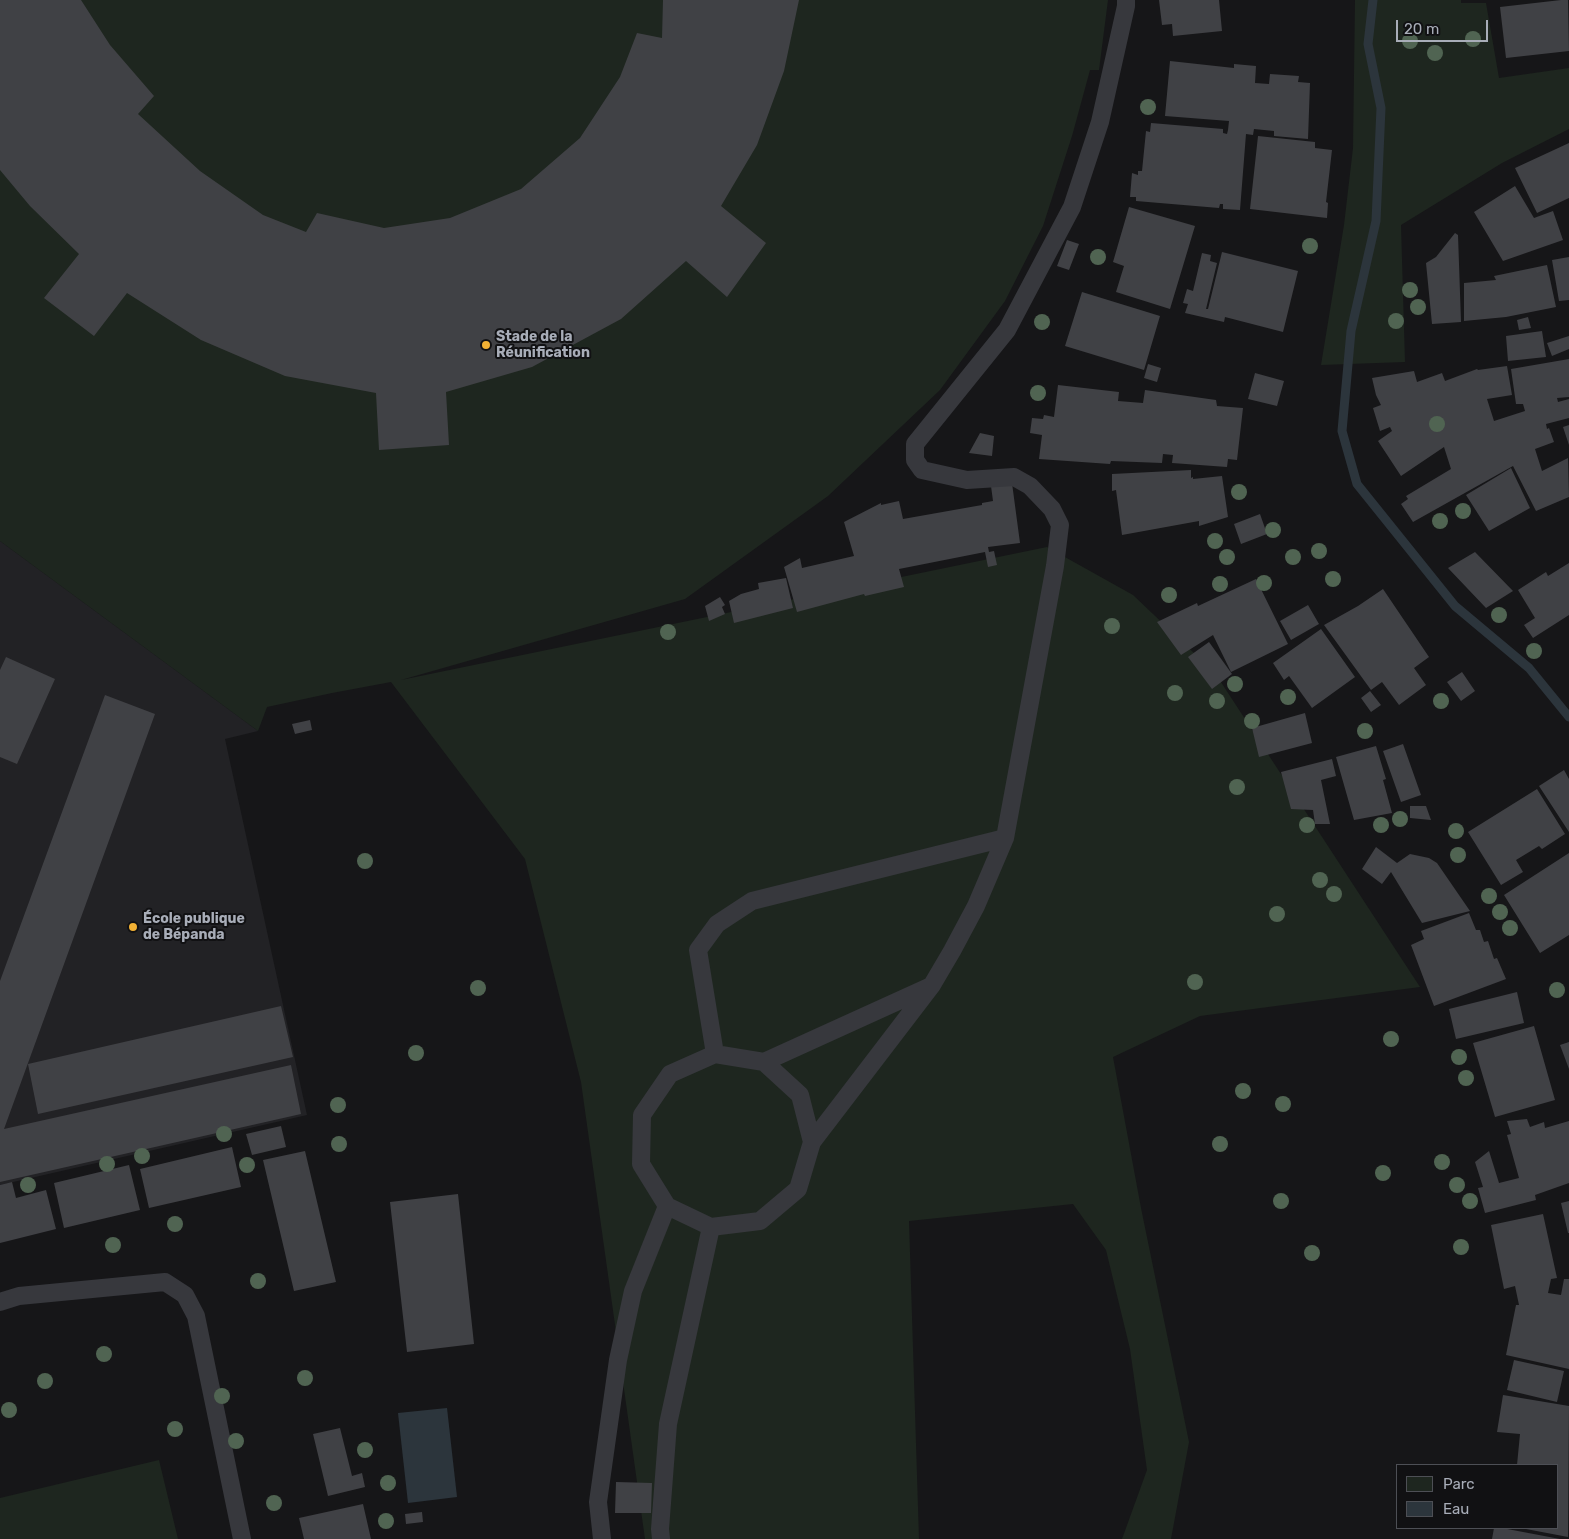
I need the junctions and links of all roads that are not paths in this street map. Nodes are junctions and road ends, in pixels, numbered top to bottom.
1 (1126, 0) edge
2 (1005, 838) junction
3 (932, 985) junction
4 (715, 1054) junction
5 (764, 1062) junction
6 (812, 1142) junction
7 (667, 1206) junction
8 (711, 1227) junction
9 (0, 1302) edge
10 (242, 1539) edge
11 (602, 1539) edge
12 (661, 1539) edge

1 - 2 lane
2 - 3 lane
2 - 4 lane
3 - 5 lane
3 - 6 lane
4 - 5 lane
4 - 7 lane
5 - 6 lane
6 - 8 lane
7 - 8 lane
7 - 11 lane
8 - 12 lane
9 - 10 lane

